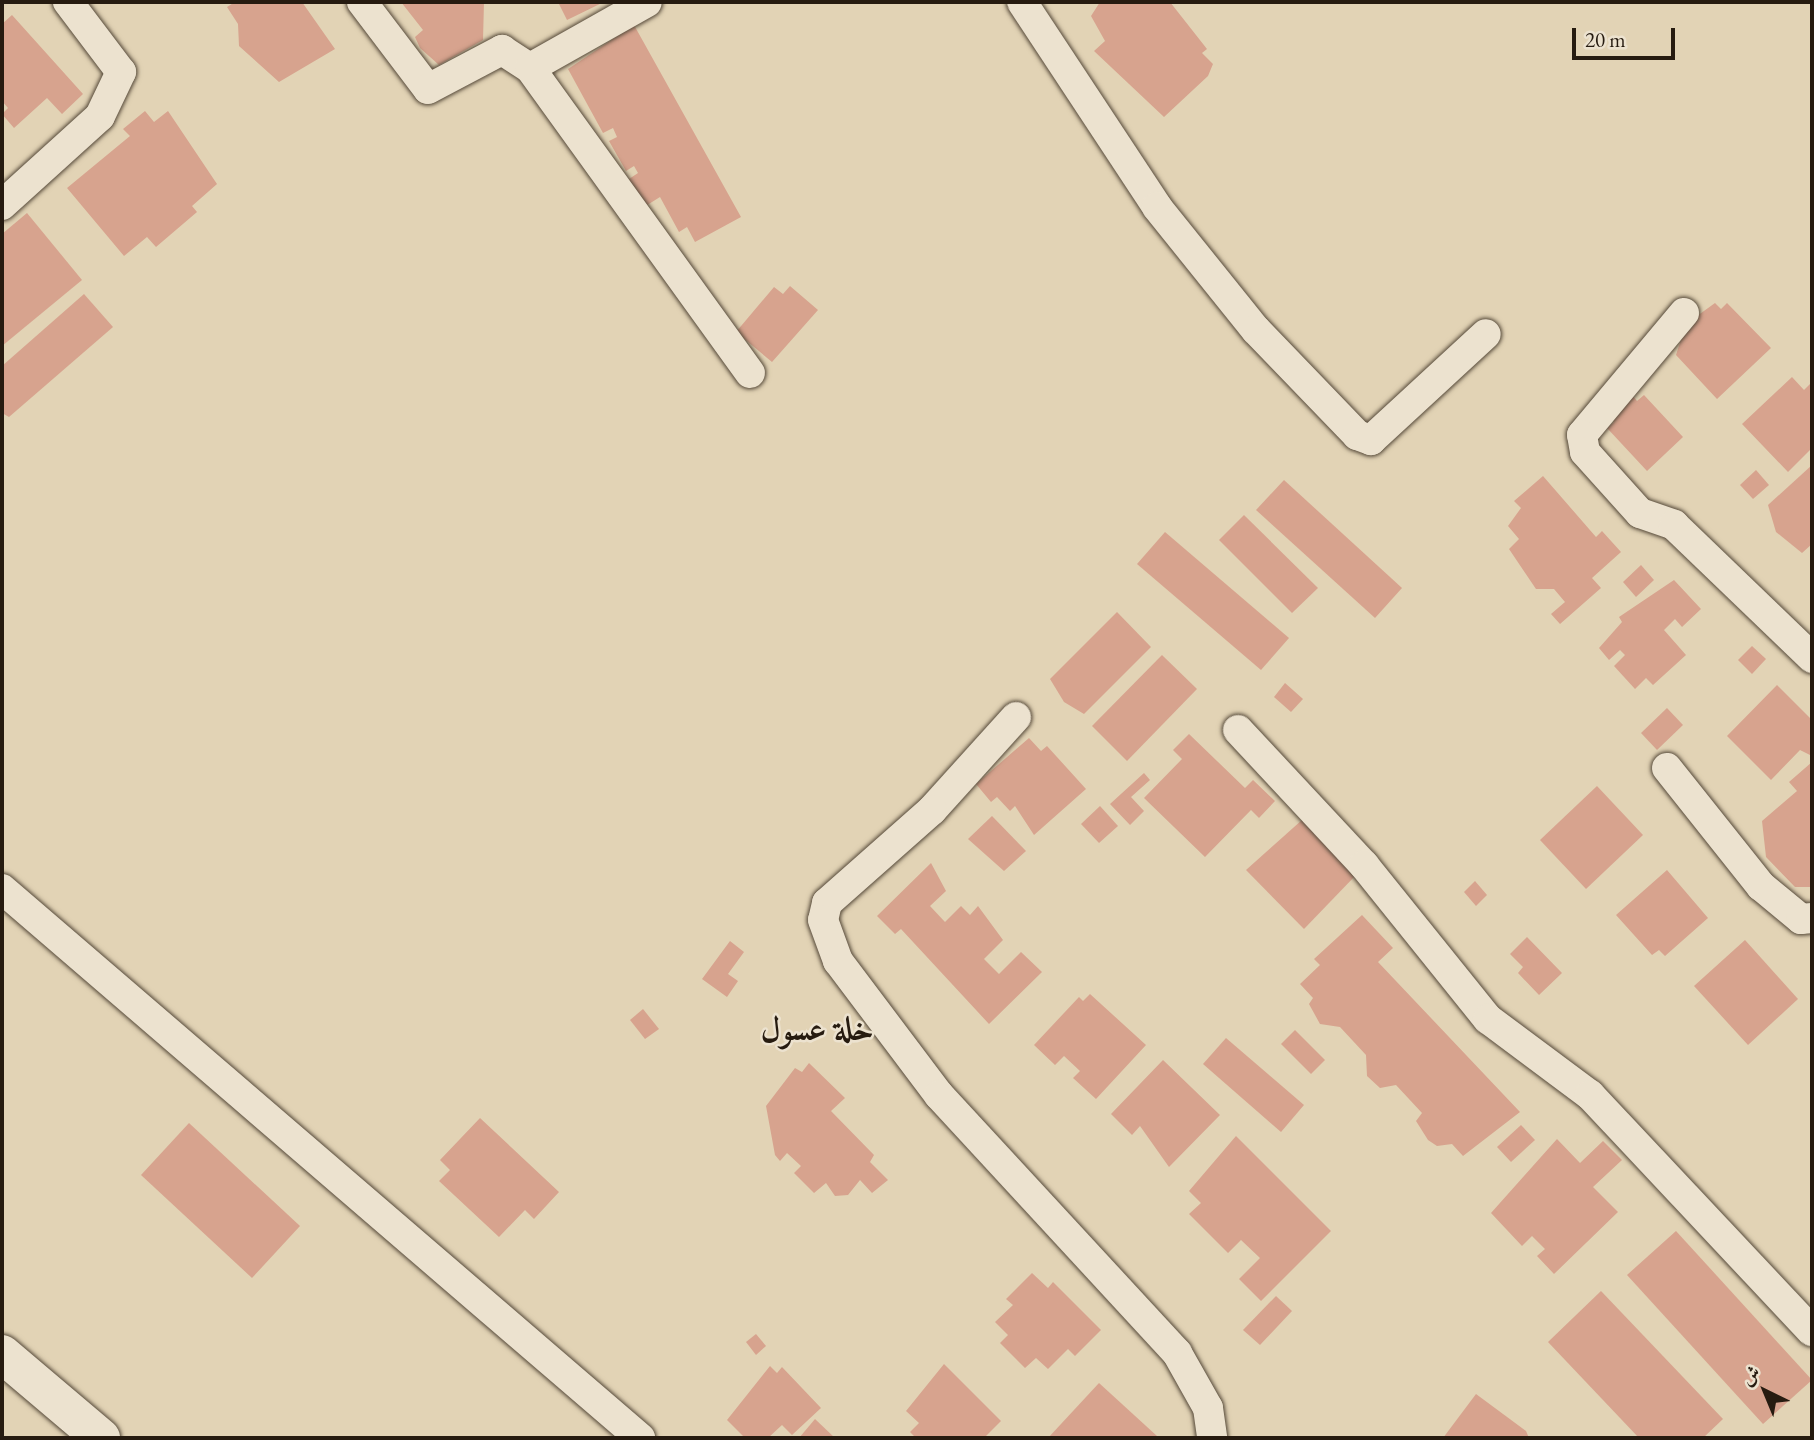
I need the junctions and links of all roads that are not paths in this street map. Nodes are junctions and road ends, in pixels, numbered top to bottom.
1 (68, 2) edge
2 (362, 2) edge
3 (647, 2) edge
4 (1022, 2) edge
5 (530, 68) junction
6 (2, 205) edge
7 (1684, 313) dead end
8 (1486, 334) dead end
9 (750, 373) dead end
10 (1812, 658) edge
11 (1016, 717) dead end
12 (1238, 730) dead end
13 (1667, 768) dead end
14 (2, 889) edge
15 (1812, 918) edge
16 (1808, 1317) edge
17 (2, 1354) edge
18 (101, 1438) edge
19 (640, 1438) edge
20 (1212, 1438) edge

1 - 6 street
2 - 5 street
3 - 5 street
4 - 8 street
5 - 9 street
7 - 10 street
11 - 20 street
12 - 16 street
13 - 15 street
14 - 19 street
17 - 18 main road

